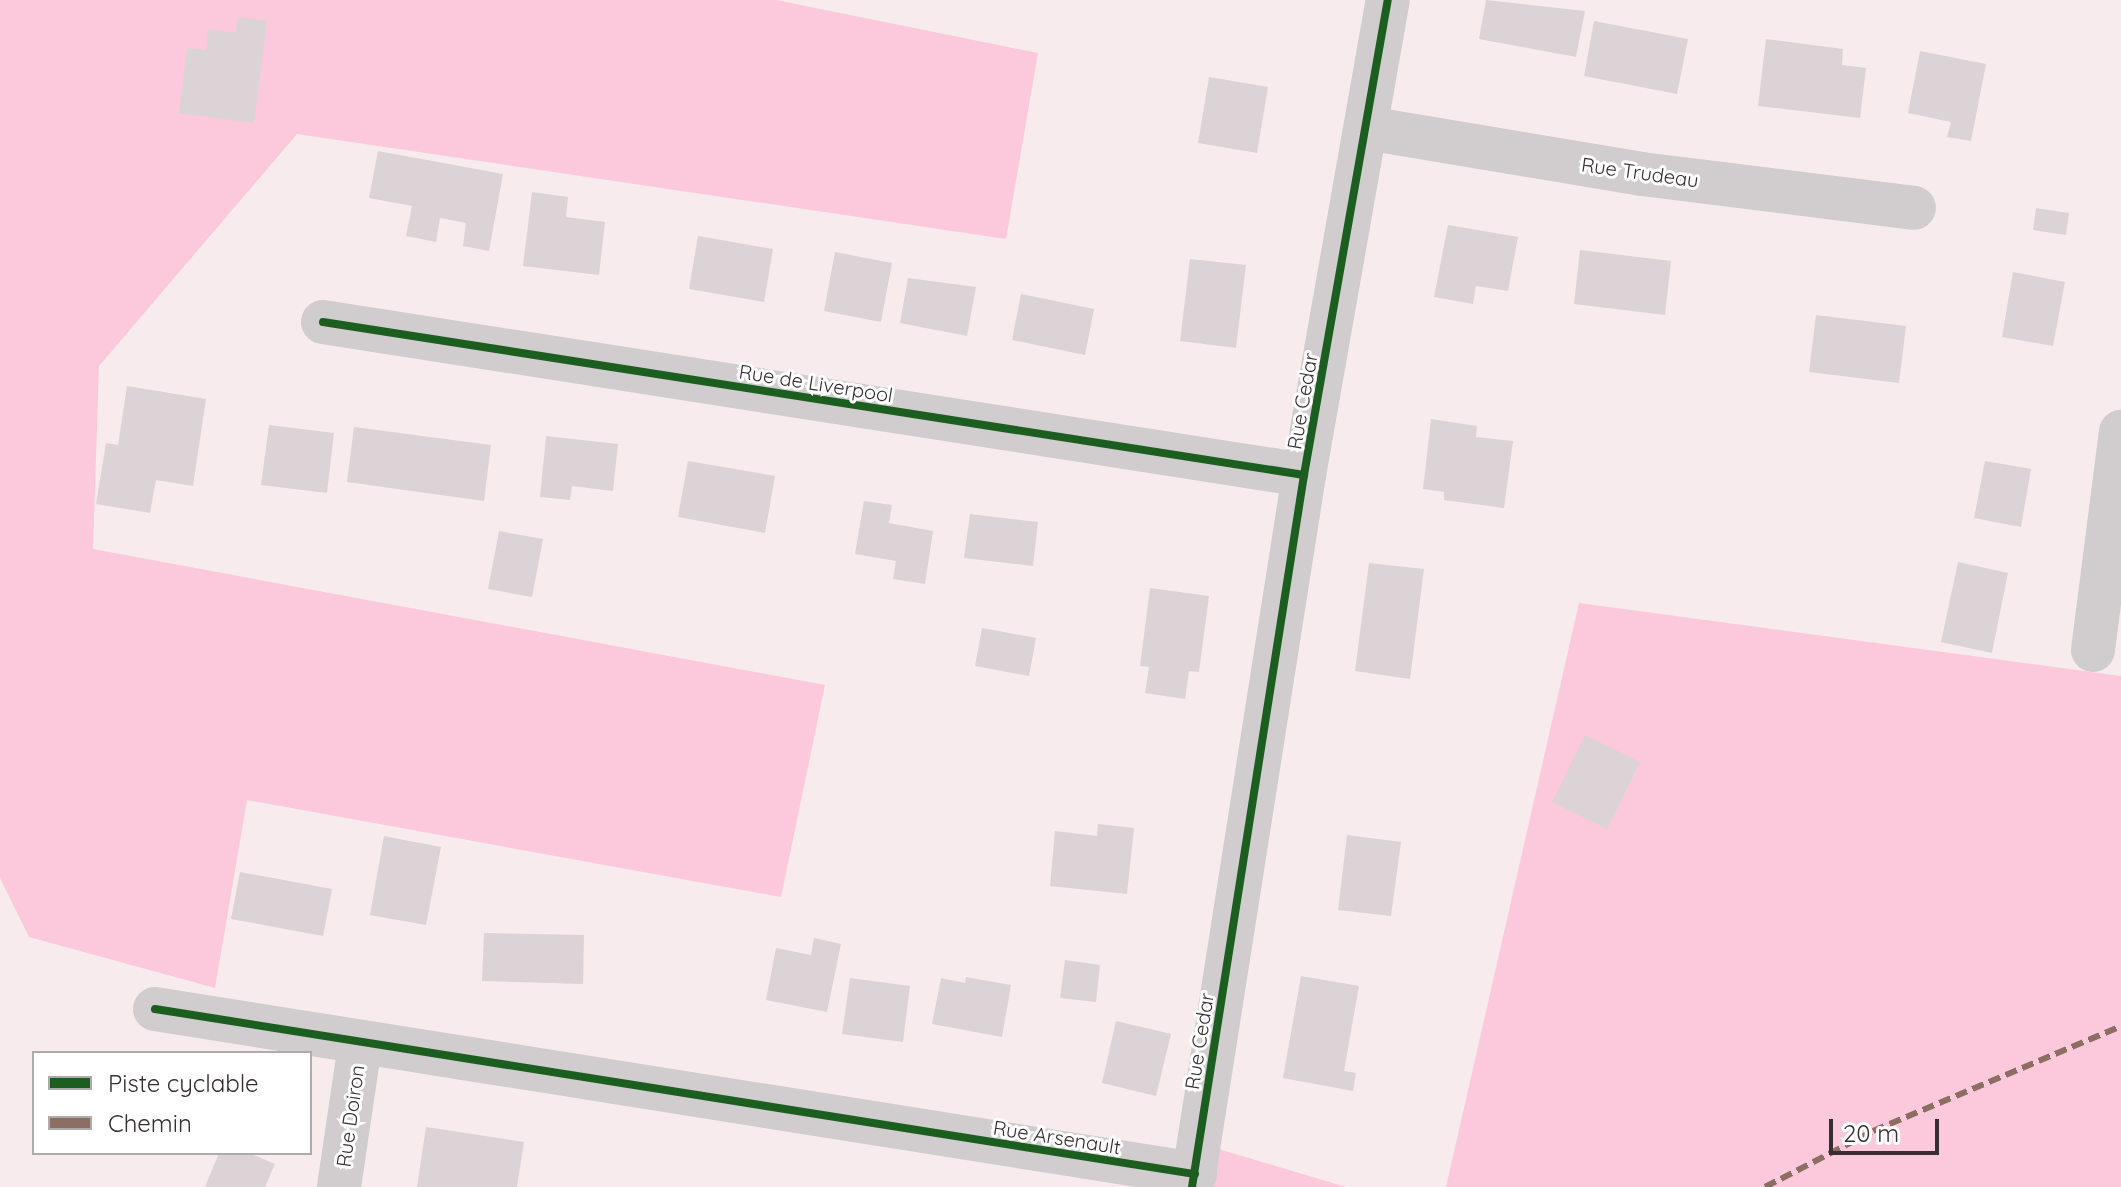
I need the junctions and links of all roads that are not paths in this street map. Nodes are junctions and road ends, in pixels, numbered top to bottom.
1 (1388, 0) edge
2 (1367, 128) junction
3 (1914, 208) dead end
4 (323, 322) dead end
5 (2121, 432) edge
6 (1304, 475) junction
7 (2093, 650) dead end
8 (155, 1009) dead end
9 (360, 1045) junction
10 (1194, 1181) edge
11 (339, 1187) edge

1 - 2 street, Rue Cedar
2 - 3 street, Rue Trudeau
2 - 6 street, Rue Cedar
4 - 6 street, Rue de Liverpool
5 - 7 street
6 - 10 street, Rue Cedar
8 - 9 street, Rue Arsenault
9 - 10 street, Rue Arsenault
9 - 11 street, Rue Doiron

